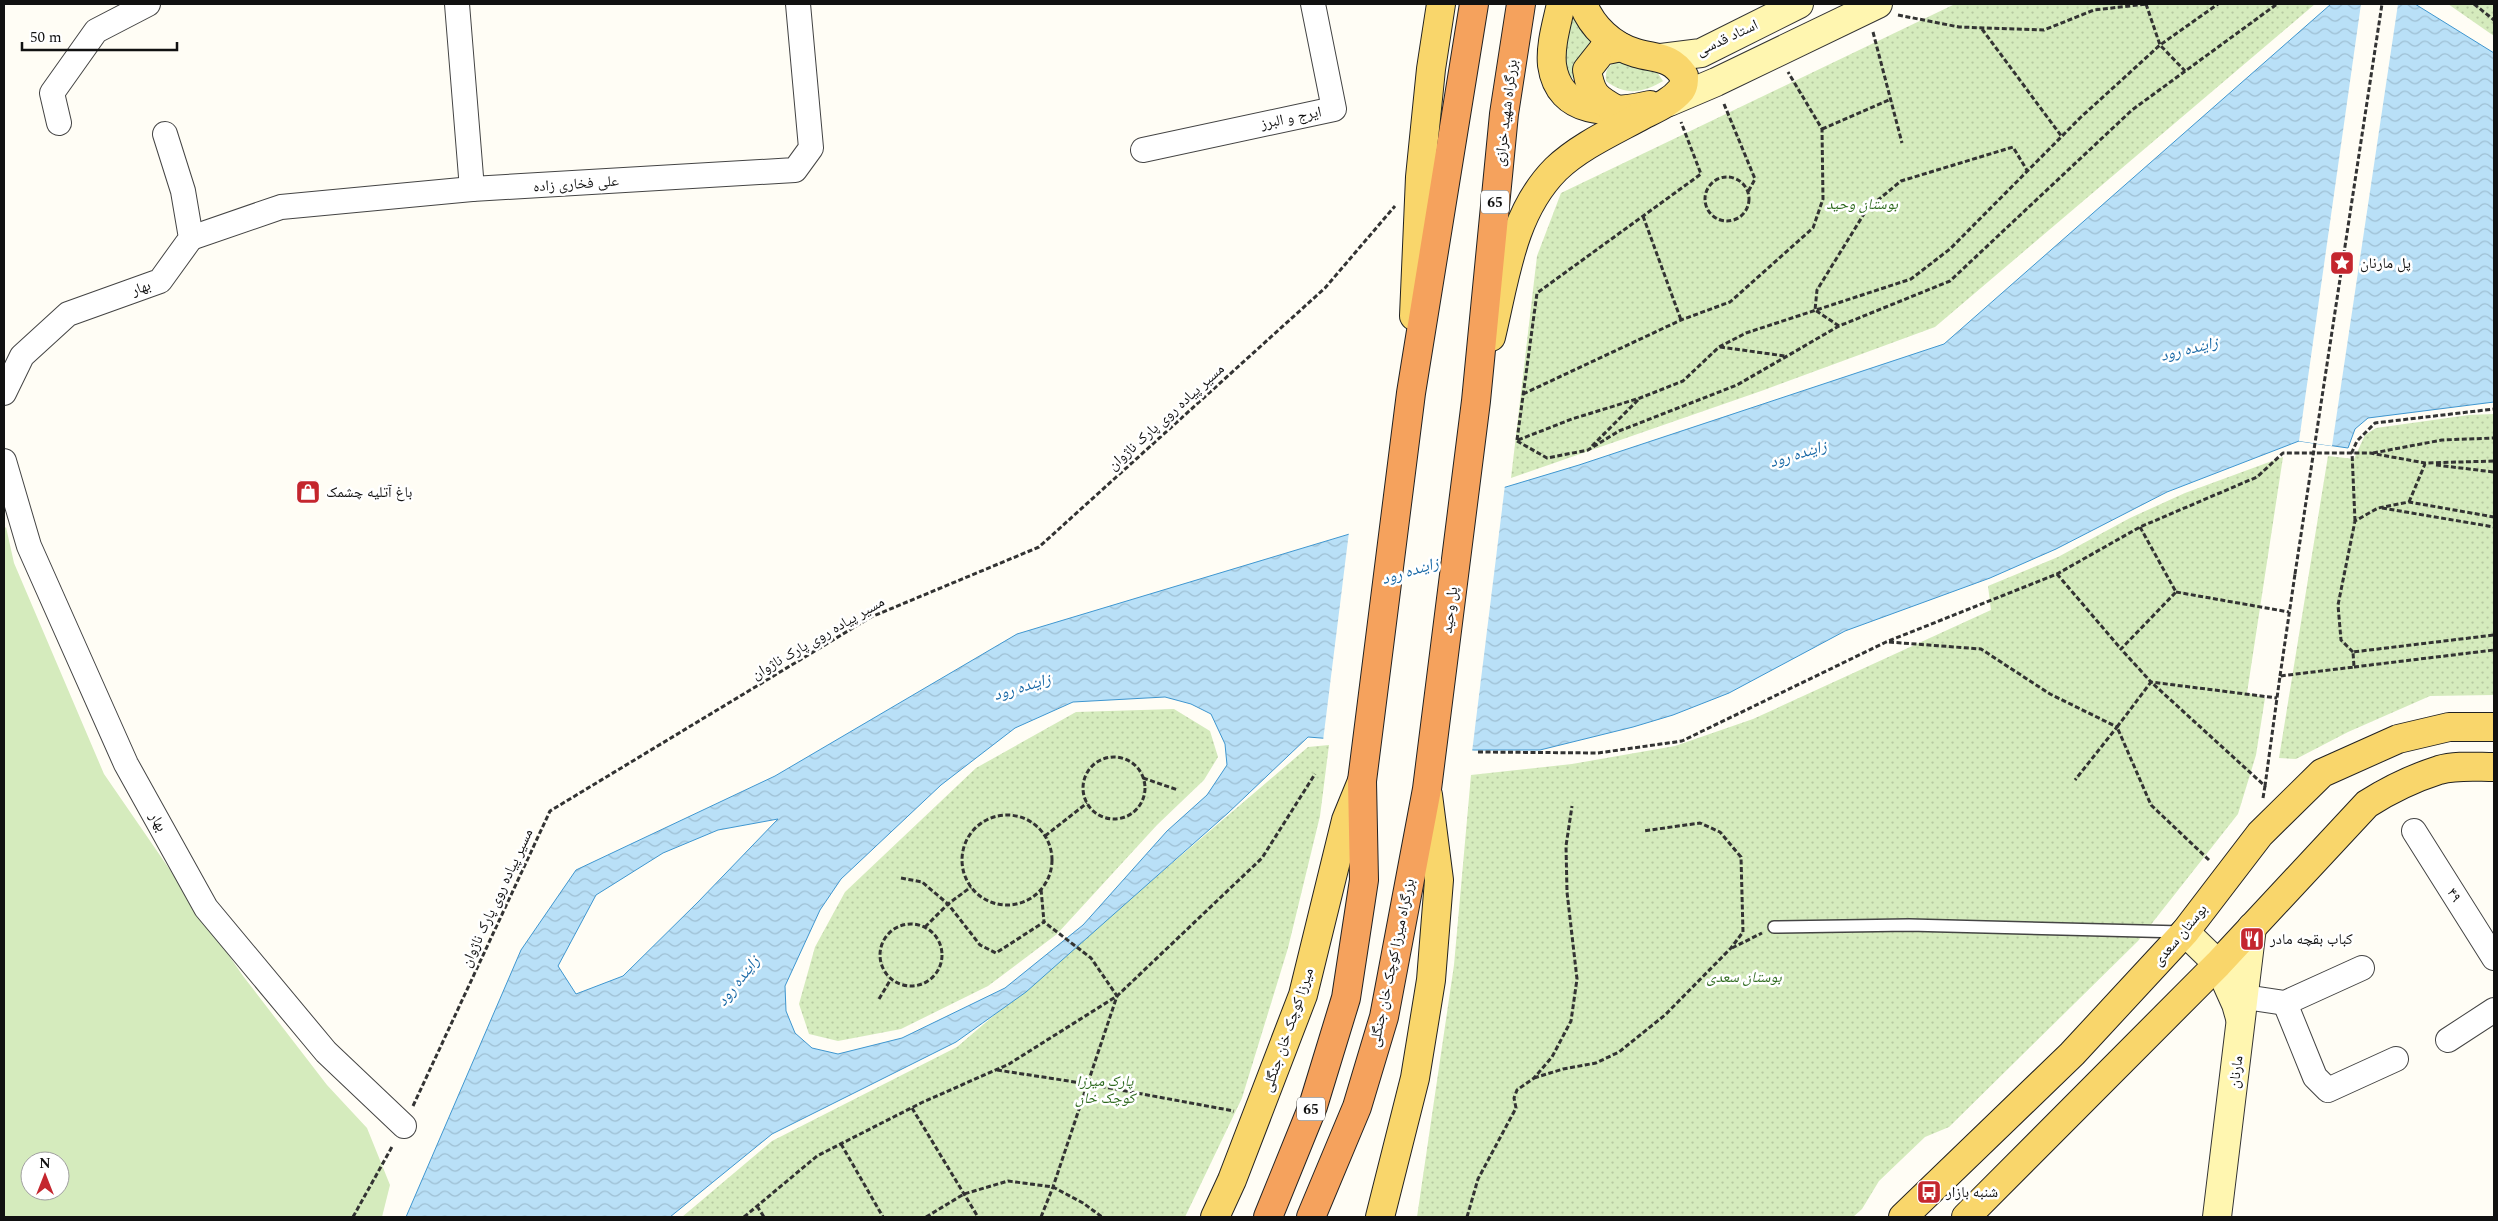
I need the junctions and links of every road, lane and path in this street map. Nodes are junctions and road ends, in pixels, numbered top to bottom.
1 (148, 4) edge
2 (457, 4) edge
3 (798, 4) edge
4 (1313, 4) edge
5 (1440, 4) edge
6 (1474, 4) edge
7 (1521, 4) edge
8 (1561, 4) edge
9 (1583, 4) edge
10 (2146, 4) edge
11 (2218, 4) edge
12 (2277, 4) edge
13 (2382, 4) edge
14 (2474, 4) edge
15 (1792, 5) edge
16 (1872, 6) edge
17 (2494, 20) edge
18 (1982, 29) junction
19 (2160, 45) junction
20 (1621, 47) junction
21 (1777, 52) junction
22 (1661, 58) junction
23 (2186, 71) junction
24 (1716, 82) junction
25 (1891, 100) junction
26 (1671, 101) junction
27 (1618, 110) junction
28 (59, 122) dead end
29 (1822, 129) junction
30 (165, 134) dead end
31 (2062, 137) junction
32 (1902, 143) dead end
33 (1143, 150) dead end
34 (2028, 172) junction
35 (1420, 176) junction
36 (472, 189) junction
37 (1748, 192) junction
38 (1644, 216) junction
39 (191, 238) junction
40 (1815, 310) junction
41 (1681, 320) junction
42 (1839, 326) junction
43 (1719, 347) junction
44 (1786, 356) junction
45 (4, 393) edge
46 (1411, 394) junction
47 (1523, 394) junction
48 (1640, 398) junction
49 (1476, 401) junction
50 (2494, 409) edge
51 (2494, 438) edge
52 (1517, 441) junction
53 (1588, 450) junction
54 (2352, 452) junction
55 (2370, 453) junction
56 (4, 460) edge
57 (2494, 461) edge
58 (2425, 463) junction
59 (2494, 472) edge
60 (9, 497) edge
61 (2409, 502) junction
62 (2378, 508) junction
63 (2494, 517) edge
64 (2355, 521) junction
65 (2140, 527) junction
66 (2494, 528) edge
67 (2057, 574) junction
68 (2176, 592) junction
69 (2289, 612) junction
70 (2494, 635) edge
71 (1886, 642) junction
72 (2121, 649) junction
73 (2494, 650) edge
74 (2353, 652) junction
75 (2354, 667) junction
76 (2280, 676) junction
77 (2151, 682) junction
78 (2277, 698) junction
79 (2494, 726) edge
80 (2117, 727) junction
81 (1478, 752) dead end
82 (2494, 767) edge
83 (1315, 774) dead end
84 (1143, 778) junction
85 (2076, 780) dead end
86 (1362, 781) junction
87 (1427, 789) junction
88 (1178, 790) dead end
89 (2263, 798) dead end
90 (1087, 803) junction
91 (2256, 805) dead end
92 (1572, 806) dead end
93 (1643, 831) dead end
94 (2414, 831) dead end
95 (1045, 836) junction
96 (2213, 854) dead end
97 (901, 878) dead end
98 (971, 886) junction
99 (1041, 888) junction
100 (948, 904) junction
101 (1044, 922) junction
102 (925, 928) junction
103 (1774, 928) joint
104 (2252, 928) junction
105 (2185, 932) junction
106 (1731, 948) junction
107 (2494, 958) edge
108 (2218, 964) junction
109 (2362, 968) dead end
110 (891, 979) junction
111 (1117, 996) junction
112 (2244, 997) junction
113 (879, 999) dead end
114 (2285, 1003) junction
115 (2494, 1010) edge
116 (2242, 1026) junction
117 (2448, 1040) dead end
118 (2396, 1059) dead end
119 (996, 1070) junction
120 (1534, 1078) junction
121 (1088, 1084) junction
122 (912, 1108) junction
123 (1258, 1116) junction
124 (404, 1126) junction
125 (841, 1144) junction
126 (1054, 1187) junction
127 (964, 1194) junction
128 (757, 1206) junction
129 (353, 1217) edge
130 (744, 1217) edge
131 (764, 1217) edge
132 (883, 1217) edge
133 (926, 1217) edge
134 (978, 1217) edge
135 (1041, 1217) edge
136 (1102, 1217) edge
137 (1214, 1217) edge
138 (1268, 1217) edge
139 (1311, 1217) edge
140 (1380, 1217) edge
141 (1467, 1217) edge
142 (1902, 1217) edge
143 (1966, 1217) edge
144 (2217, 1217) edge

1 - 28 street
2 - 36 street
3 - 36 street, علی فخاری زاده
4 - 33 street, ایرج و البرز
5 - 35 main road
6 - 46 highway, 65
7 - 49 highway, بزرگراه شهید خرازی / 65
8 - 27 main road
9 - 20 main road, استاد قدسی
10 - 18 path
10 - 19 path
11 - 19 path
12 - 23 path
13 - 69 path, bridge
14 - 17 path
15 - 22 main road, استاد قدسی
16 - 18 path
16 - 21 main road
16 - 25 path
18 - 31 path
19 - 23 path
19 - 31 path
20 - 22 main road, استاد قدسی
20 - 27 main road
21 - 24 main road
21 - 29 path
22 - 26 main road
23 - 42 path
24 - 26 main road
24 - 37 path
25 - 29 path
25 - 32 path
26 - 27 main road
26 - 38 path
26 - 49 main road
29 - 41 path
30 - 39 street
31 - 34 path
34 - 40 path
34 - 40 path
35 - 46 main road
35 - 124 path, مسیر پیاده روی پارک ناژوان
36 - 39 street, علی فخاری زاده
37 - 37 path
38 - 41 path
38 - 47 path
39 - 45 street, بهار
40 - 42 path
40 - 43 path
41 - 47 path
42 - 44 path
43 - 44 path
43 - 48 path
44 - 53 path
46 - 86 highway, 65
47 - 52 path
48 - 52 path
48 - 53 path
49 - 87 highway, پل وحید / 65
50 - 54 path
51 - 55 path
52 - 53 path
54 - 55 path
54 - 64 path
54 - 65 path
55 - 58 path
56 - 60 street, بهار
57 - 58 path
58 - 59 path
58 - 61 path
60 - 124 street, بهار
61 - 62 path
61 - 63 path
62 - 64 path
62 - 66 path
64 - 74 path
65 - 67 path
65 - 68 path
67 - 71 path
67 - 72 path
68 - 69 path
68 - 72 path
69 - 76 path
70 - 74 path
71 - 80 path
71 - 81 path
72 - 77 path
73 - 75 path
74 - 75 path
75 - 76 path
76 - 78 path
77 - 78 path
77 - 78 path
77 - 80 path
79 - 105 main road, بوستان سعدی
80 - 85 path
80 - 96 path
82 - 104 main road
83 - 111 path
84 - 88 path
84 - 90 path
84 - 90 path
86 - 123 main road, میرزا کوچک خان جنگلی
86 - 138 highway, 65
87 - 139 highway, بزرگراه میرزا کوچک خان جنگلی / 65
87 - 140 main road
89 - 91 path
90 - 95 path
92 - 120 path
93 - 106 path
94 - 107 street, ۴۹
95 - 98 path
95 - 99 path
97 - 100 path
98 - 99 path
98 - 100 path
99 - 101 path
100 - 101 path
100 - 102 path
101 - 111 path
102 - 110 path
102 - 110 path
103 - 105 lane
103 - 106 path
104 - 108 main road
104 - 112 main road, مارنان
105 - 108 main road
105 - 142 main road, بوستان سعدی
106 - 120 path
108 - 116 main road
108 - 143 main road
109 - 114 street
110 - 113 path
111 - 119 path
111 - 121 path
112 - 114 street
112 - 116 main road, مارنان
114 - 118 street
115 - 117 street
116 - 144 main road, مارنان
119 - 121 path
119 - 122 path
120 - 141 path
121 - 123 path
121 - 126 path
122 - 125 path
122 - 127 path
123 - 137 main road, میرزا کوچک خان جنگلی
124 - 129 path, مسیر پیاده روی پارک ناژوان
125 - 128 path
125 - 132 path
126 - 127 path
126 - 135 path
126 - 136 path
127 - 133 path
127 - 134 path
128 - 130 path
128 - 131 path

